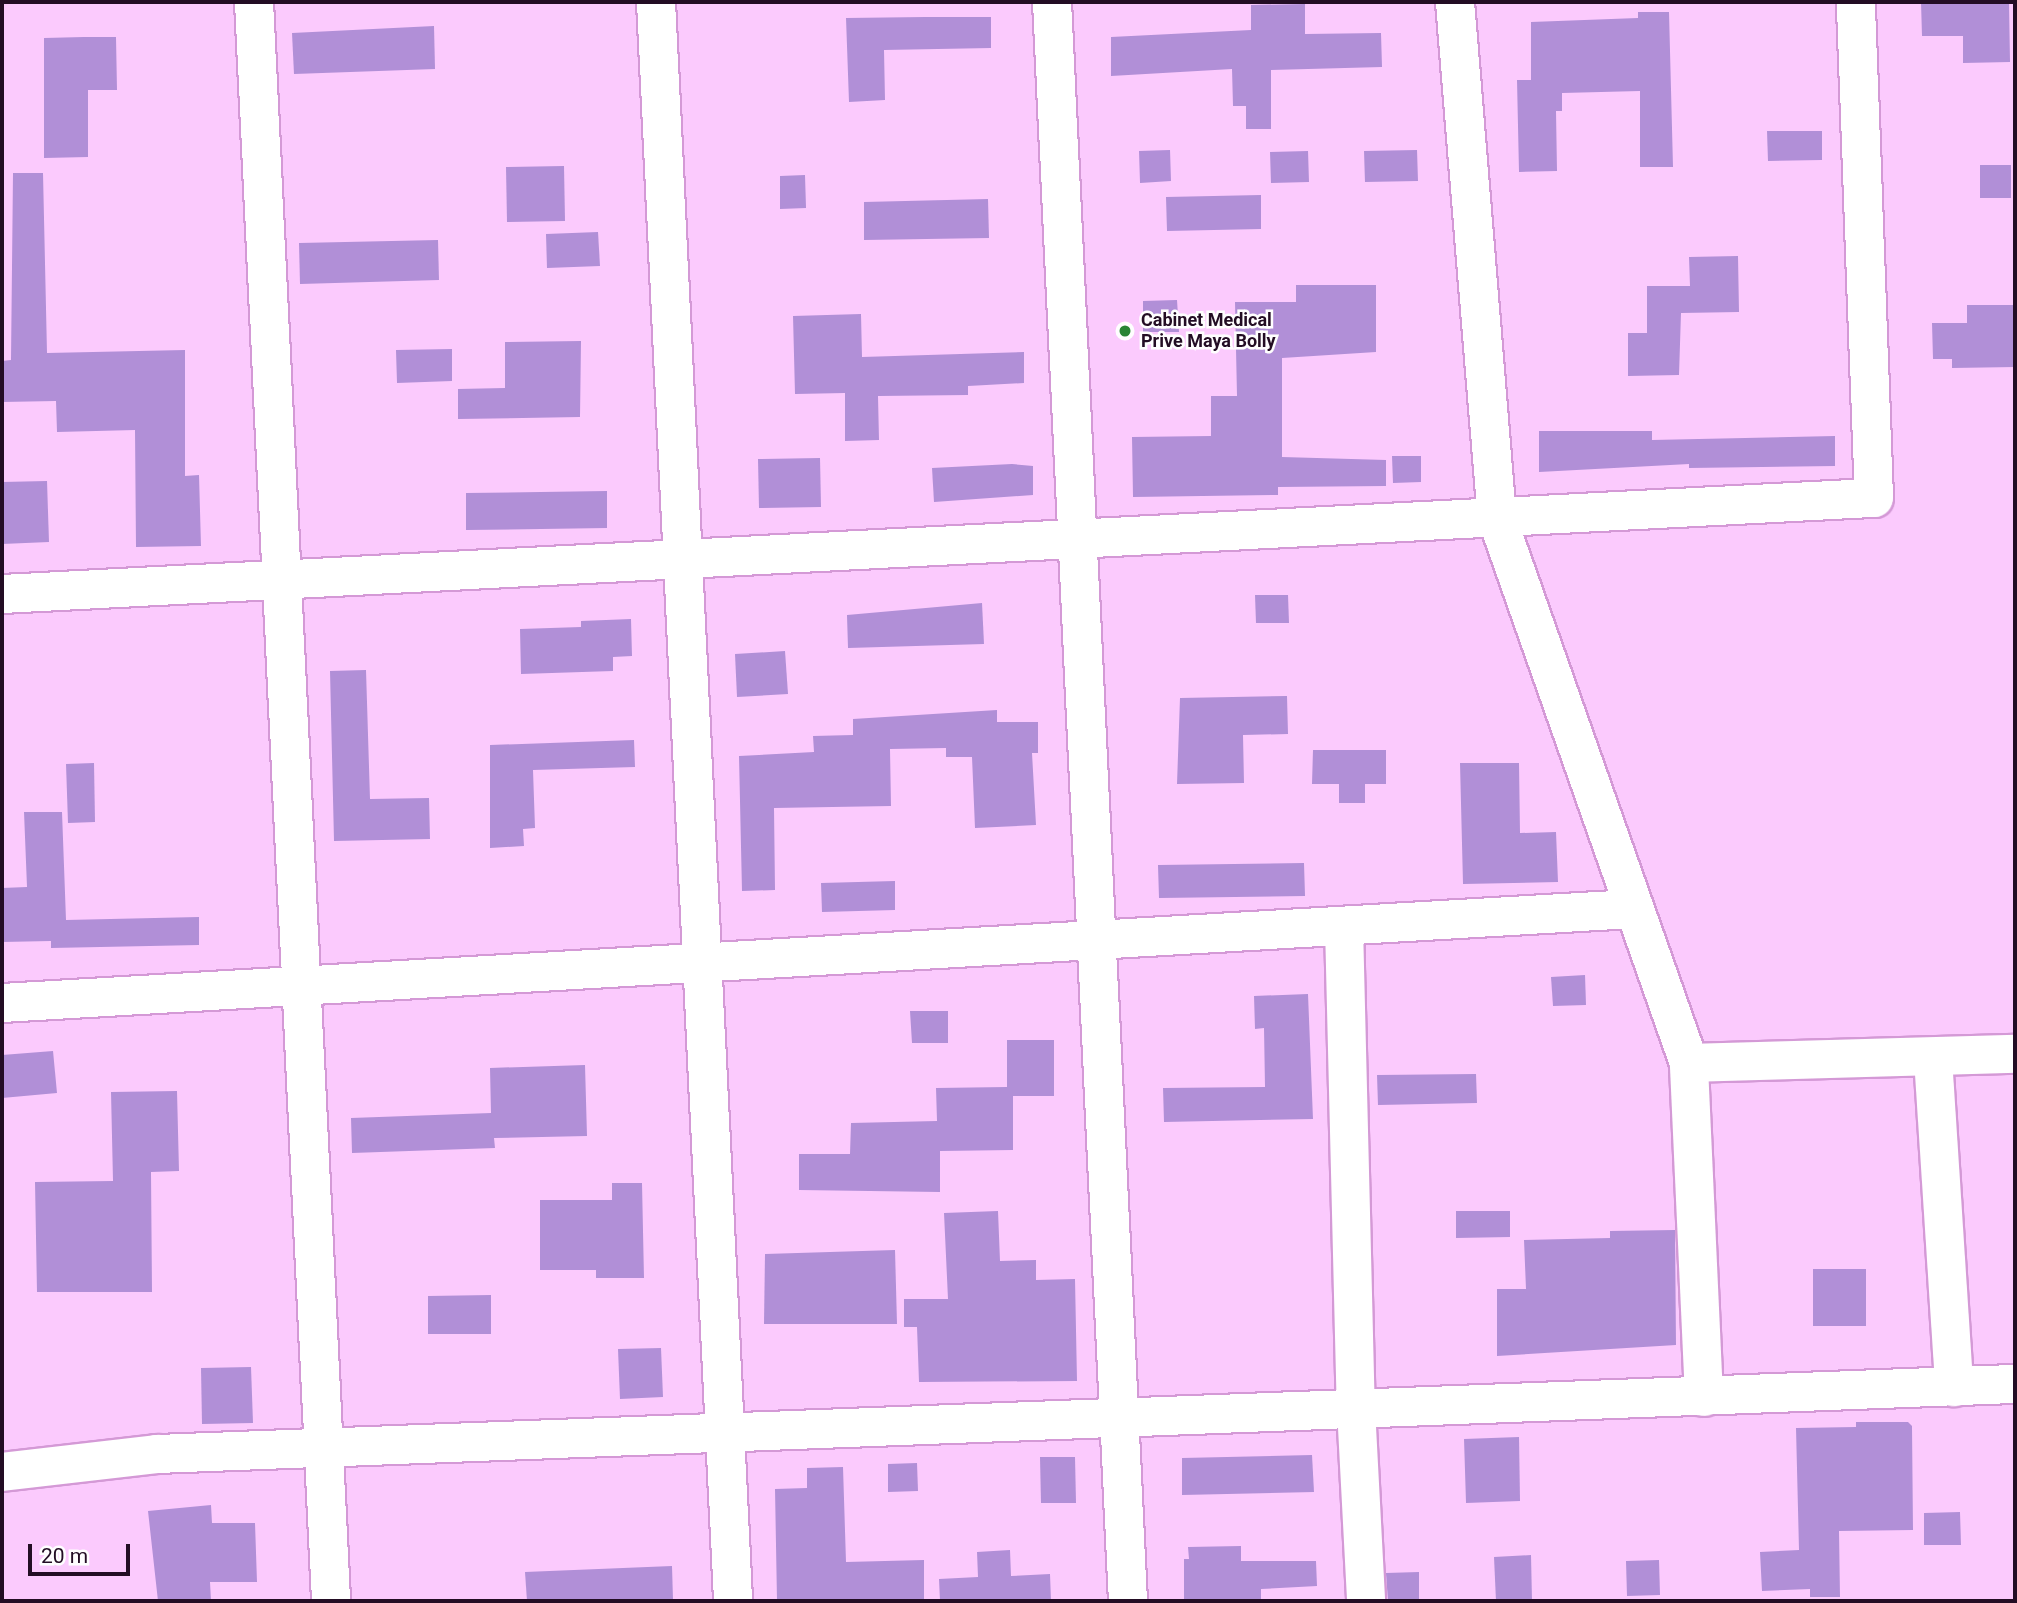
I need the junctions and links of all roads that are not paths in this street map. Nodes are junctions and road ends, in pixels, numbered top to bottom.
1 (254, 2) edge
2 (656, 2) edge
3 (1052, 2) edge
4 (1455, 2) edge
5 (1856, 2) edge
6 (1497, 518) junction
7 (1078, 539) junction
8 (680, 559) junction
9 (282, 579) junction
10 (2, 594) edge
11 (1634, 909) junction
12 (1344, 926) junction
13 (1097, 940) junction
14 (699, 963) junction
15 (301, 986) junction
16 (2, 1003) edge
17 (2015, 1054) edge
18 (1933, 1058) junction
19 (1689, 1063) junction
20 (2015, 1384) edge
21 (1954, 1387) junction
22 (1704, 1397) junction
23 (1356, 1408) junction
24 (1120, 1417) junction
25 (728, 1432) junction
26 (323, 1448) junction
27 (2, 1472) edge
28 (331, 1601) edge
29 (733, 1601) edge
30 (1128, 1601) edge
31 (1366, 1601) edge

1 - 9 street
2 - 8 street
3 - 7 street
4 - 6 street
5 - 6 street
6 - 7 street
6 - 11 street
7 - 8 street
7 - 13 street
8 - 9 street
8 - 14 street
9 - 10 street
9 - 15 street
11 - 12 street
11 - 19 street
12 - 13 street
12 - 23 street
13 - 14 street
13 - 24 street
14 - 15 street
14 - 25 street
15 - 16 street
15 - 26 street
17 - 18 street
18 - 19 street
18 - 21 street
19 - 22 street
20 - 21 street
21 - 22 street
22 - 23 street
23 - 24 street
23 - 31 street
24 - 25 street
24 - 30 street
25 - 26 street
25 - 29 street
26 - 27 street
26 - 28 street

